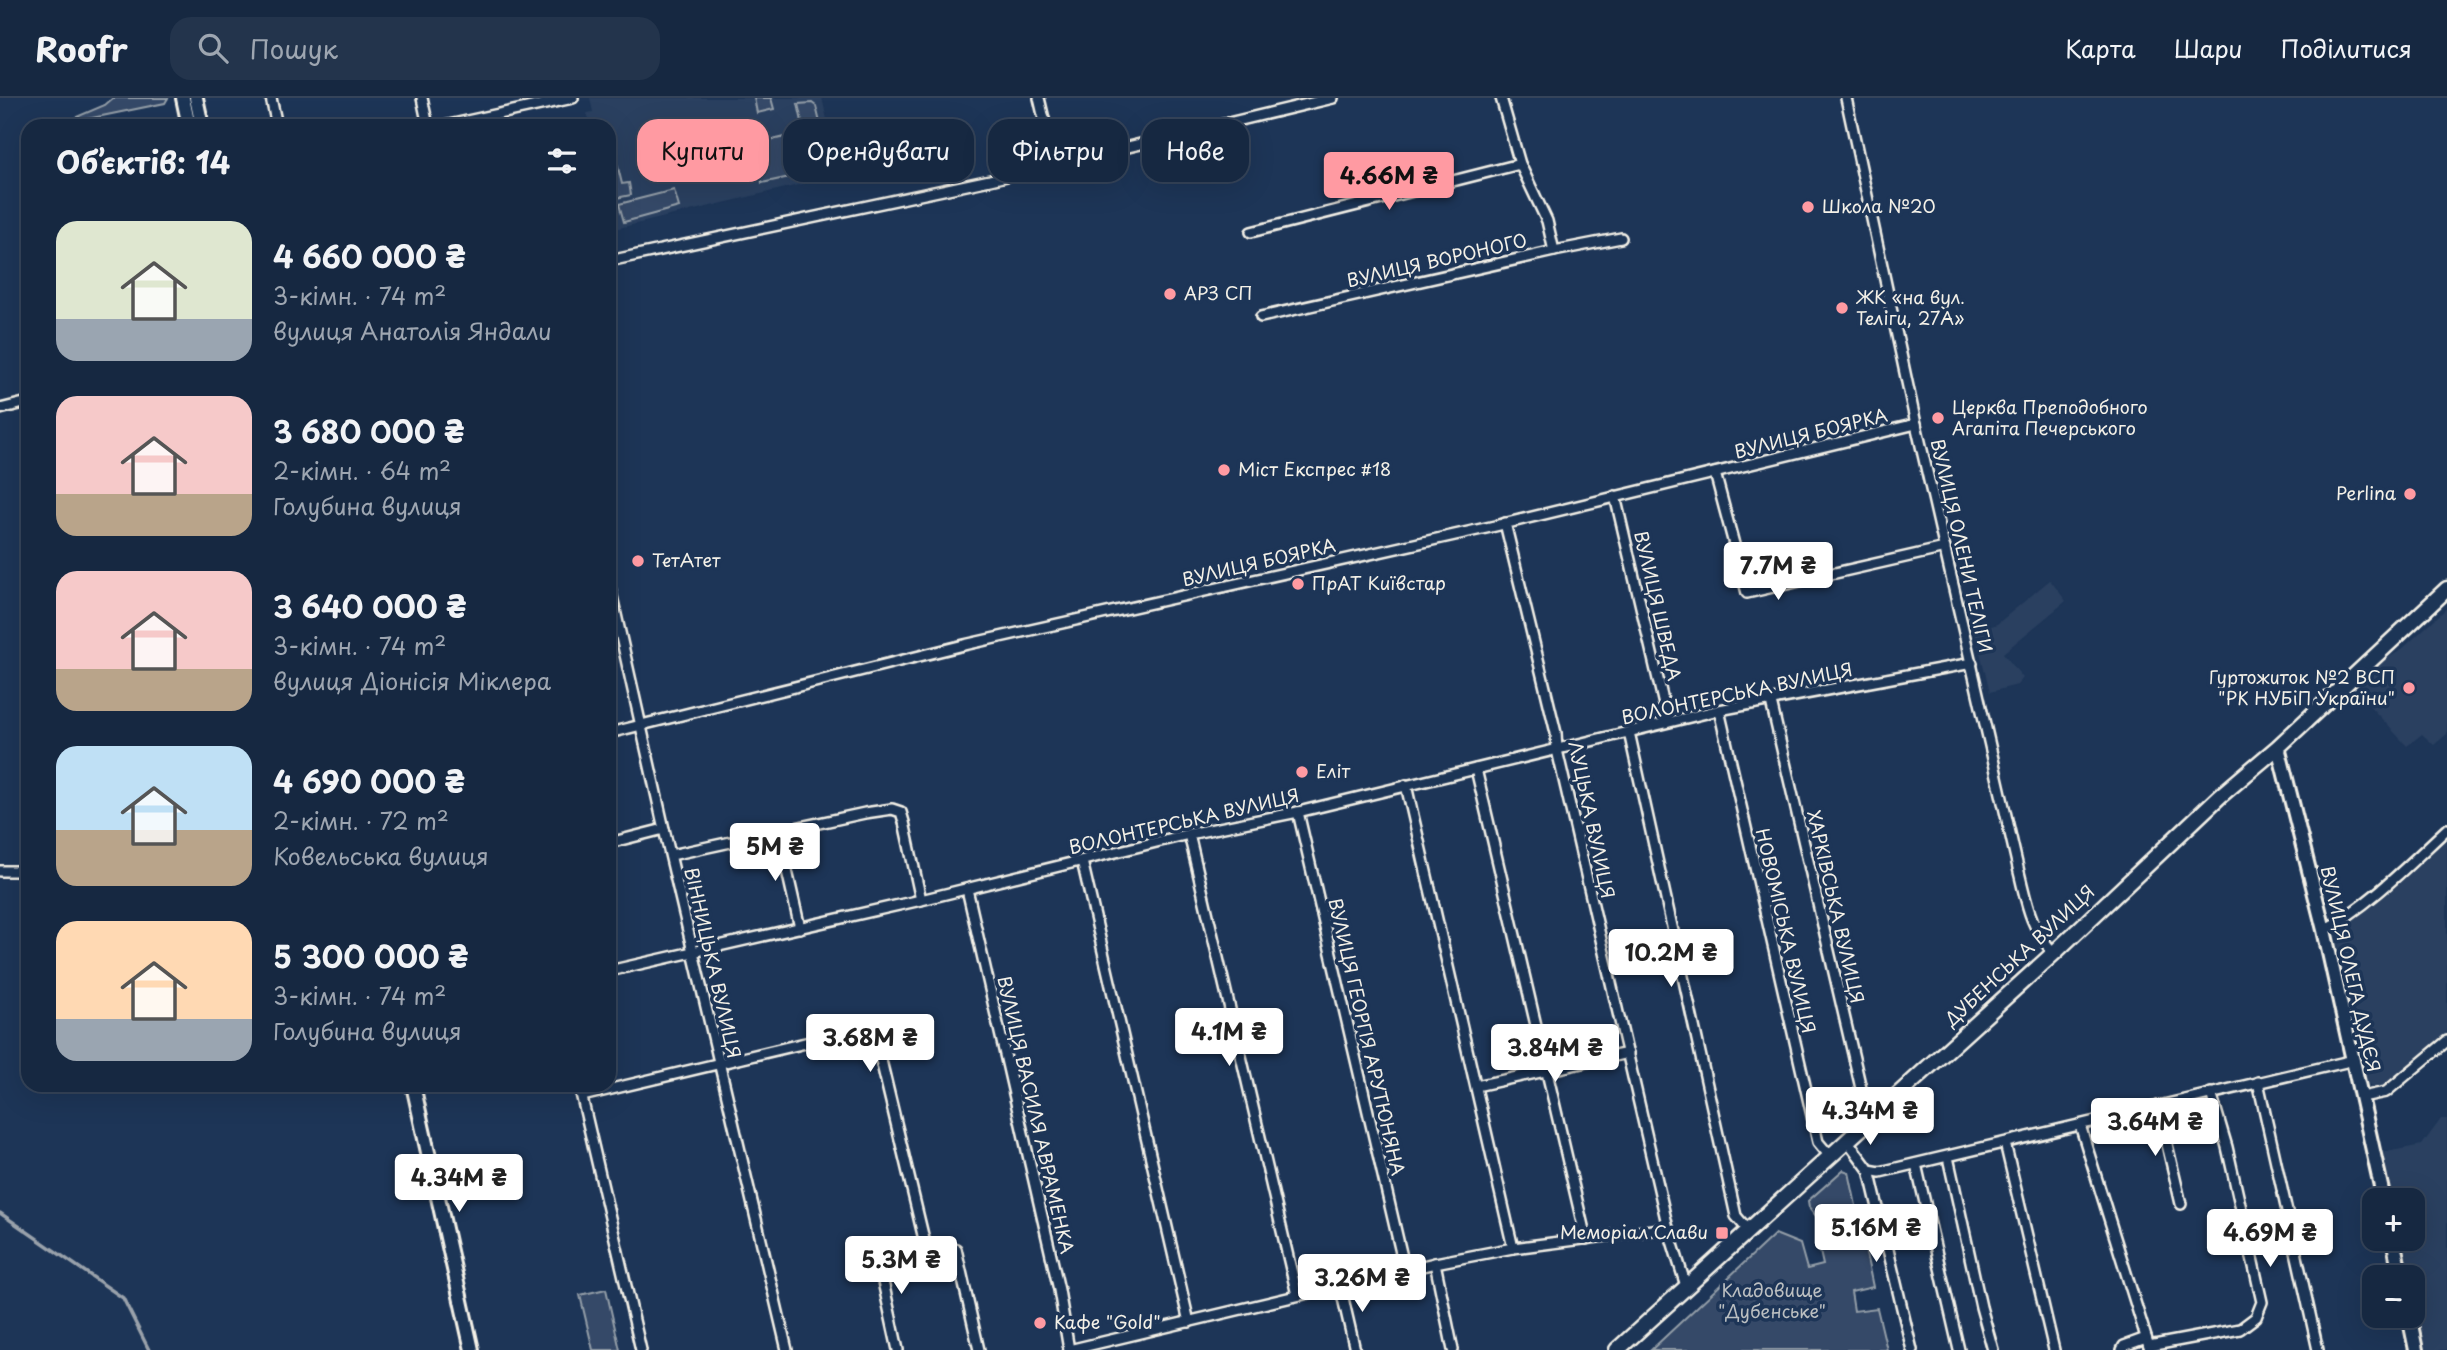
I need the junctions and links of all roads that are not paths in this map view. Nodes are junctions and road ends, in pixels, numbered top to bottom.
1 (183, 98) edge
2 (195, 98) edge
3 (271, 98) edge
4 (422, 98) edge
5 (573, 98) edge
6 (1039, 98) edge
7 (1333, 98) edge
8 (1501, 98) edge
9 (1846, 98) edge
10 (188, 119) edge
11 (200, 119) edge
12 (276, 119) edge
13 (426, 119) edge
14 (476, 119) edge
15 (1044, 119) edge
16 (1128, 147) edge
17 (1520, 164) junction
18 (988, 179) edge
19 (1251, 232) dead end
20 (1621, 239) dead end
21 (1554, 251) junction
22 (616, 259) edge
23 (1261, 317) dead end
24 (21, 404) edge
25 (0, 409) edge
26 (1916, 424) junction
27 (1715, 473) junction
28 (1615, 496) junction
29 (1505, 523) junction
30 (1945, 548) junction
31 (2447, 589) edge
32 (616, 614) edge
33 (1972, 663) junction
34 (1771, 702) junction
35 (1719, 710) junction
36 (1668, 722) junction
37 (641, 724) junction
38 (616, 731) edge
39 (1629, 732) junction
40 (2278, 747) junction
41 (1557, 750) junction
42 (1476, 769) junction
43 (1406, 785) junction
44 (1297, 812) junction
45 (664, 829) junction
46 (2447, 829) edge
47 (778, 831) junction
48 (1189, 834) junction
49 (616, 841) edge
50 (671, 855) junction
51 (1082, 861) junction
52 (21, 871) edge
53 (0, 872) edge
54 (967, 889) junction
55 (921, 900) junction
56 (800, 928) junction
57 (2324, 930) junction
58 (694, 951) junction
59 (2054, 953) junction
60 (616, 969) edge
61 (2447, 1041) edge
62 (1628, 1053) junction
63 (2354, 1060) junction
64 (720, 1064) junction
65 (1545, 1071) junction
66 (2258, 1082) junction
67 (1476, 1086) junction
68 (616, 1088) edge
69 (415, 1092) edge
70 (581, 1092) edge
71 (599, 1092) edge
72 (2211, 1093) junction
73 (582, 1096) junction
74 (2362, 1097) junction
75 (2158, 1106) junction
76 (1871, 1118) junction
77 (2080, 1125) junction
78 (1847, 1140) junction
79 (2005, 1143) junction
80 (1829, 1155) junction
81 (1948, 1157) junction
82 (1916, 1164) junction
83 (1870, 1170) junction
84 (2381, 1188) edge
85 (2181, 1204) dead end
86 (1668, 1228) junction
87 (1748, 1230) junction
88 (1586, 1239) junction
89 (1513, 1248) junction
90 (928, 1256) junction
91 (1435, 1264) junction
92 (1405, 1270) junction
93 (1340, 1285) junction
94 (1686, 1286) junction
95 (1297, 1295) junction
96 (1189, 1322) junction
97 (2411, 1328) edge
98 (2148, 1345) edge
99 (472, 1350) edge
100 (641, 1350) edge
101 (787, 1350) edge
102 (898, 1350) edge
103 (979, 1350) edge
104 (1069, 1350) edge
105 (1355, 1350) edge
106 (1453, 1350) edge
107 (1617, 1350) edge
108 (1912, 1350) edge
109 (1959, 1350) edge
110 (1993, 1350) edge
111 (2054, 1350) edge
112 (2122, 1350) edge
113 (2318, 1350) edge
114 (2416, 1350) edge

1 - 10 main road
2 - 11 main road
3 - 12 street
4 - 13 street
5 - 14 street
6 - 15 street
7 - 16 street
8 - 17 street
9 - 26 street, ВУЛИЦЯ ОЛЕНИ ТЕЛІГИ
17 - 19 street
17 - 21 street
18 - 22 street
20 - 21 street, ВУЛИЦЯ ВОРОНОГО
21 - 23 street, ВУЛИЦЯ ВОРОНОГО
24 - 25 street
26 - 27 street, ВУЛИЦЯ БОЯРКА
26 - 30 street, ВУЛИЦЯ ОЛЕНИ ТЕЛІГИ
27 - 28 street, ВУЛИЦЯ БОЯРКА
27 - 30 street
28 - 29 street, ВУЛИЦЯ БОЯРКА
28 - 36 street, ВУЛИЦЯ ШВЕДА
29 - 37 street, ВУЛИЦЯ БОЯРКА
29 - 41 street, ЛУЦЬКА ВУЛИЦЯ
30 - 33 street, ВУЛИЦЯ ОЛЕНИ ТЕЛІГИ
31 - 40 main road, ДУБЕНСЬКА ВУЛИЦЯ
32 - 37 street, ВІННИЦЬКА ВУЛИЦЯ
33 - 34 street, ВОЛОНТЕРСЬКА ВУЛИЦЯ
33 - 59 street, ВУЛИЦЯ ОЛЕНИ ТЕЛІГИ
34 - 35 street, ВОЛОНТЕРСЬКА ВУЛИЦЯ
34 - 76 street, ХАРКІВСЬКА ВУЛИЦЯ
35 - 36 street, ВОЛОНТЕРСЬКА ВУЛИЦЯ
35 - 80 street, НОВОМІСЬКА ВУЛИЦЯ
36 - 39 street, ВОЛОНТЕРСЬКА ВУЛИЦЯ
37 - 38 street, ВУЛИЦЯ БОЯРКА
37 - 45 street, ВІННИЦЬКА ВУЛИЦЯ
39 - 41 street, ВОЛОНТЕРСЬКА ВУЛИЦЯ
39 - 87 street
40 - 57 main road, ВУЛИЦЯ ОЛЕГА ДУДЄЯ
40 - 59 main road, ДУБЕНСЬКА ВУЛИЦЯ
41 - 42 street, ВОЛОНТЕРСЬКА ВУЛИЦЯ
41 - 62 street, ЛУЦЬКА ВУЛИЦЯ
42 - 43 street, ВОЛОНТЕРСЬКА ВУЛИЦЯ
42 - 65 street
43 - 44 street, ВОЛОНТЕРСЬКА ВУЛИЦЯ
43 - 67 street
44 - 48 street, ВОЛОНТЕРСЬКА ВУЛИЦЯ
44 - 92 street, ВУЛИЦЯ ГЕОРГІЯ АРУТЮНЯНА
45 - 49 street
45 - 50 street, ВІННИЦЬКА ВУЛИЦЯ
46 - 57 street
47 - 50 street
47 - 55 street
47 - 56 street
48 - 51 street, ВОЛОНТЕРСЬКА ВУЛИЦЯ
48 - 95 street
50 - 58 street, ВІННИЦЬКА ВУЛИЦЯ
51 - 54 street, ВОЛОНТЕРСЬКА ВУЛИЦЯ
51 - 96 street
52 - 53 street
54 - 55 street, ВОЛОНТЕРСЬКА ВУЛИЦЯ
54 - 104 street, ВУЛИЦЯ ВАСИЛЯ АВРАМЕНКА
55 - 56 street, ВОЛОНТЕРСЬКА ВУЛИЦЯ
56 - 58 street, ВОЛОНТЕРСЬКА ВУЛИЦЯ
57 - 63 main road, ВУЛИЦЯ ОЛЕГА ДУДЄЯ
58 - 60 street, ВОЛОНТЕРСЬКА ВУЛИЦЯ
58 - 64 street, ВІННИЦЬКА ВУЛИЦЯ
59 - 76 main road, ДУБЕНСЬКА ВУЛИЦЯ
61 - 74 street
62 - 65 street
62 - 86 street, ЛУЦЬКА ВУЛИЦЯ
63 - 66 street
63 - 74 main road, ВУЛИЦЯ ОЛЕГА ДУДЄЯ
64 - 68 street
64 - 90 street
64 - 101 street, ВІННИЦЬКА ВУЛИЦЯ
65 - 67 street
65 - 88 street
66 - 72 street
66 - 113 street
67 - 89 street
69 - 99 main road
70 - 73 street
71 - 73 street
72 - 75 street
72 - 98 street
73 - 100 street
74 - 84 main road, ВУЛИЦЯ ОЛЕГА ДУДЄЯ
75 - 77 street
75 - 85 street
76 - 78 main road, ДУБЕНСЬКА ВУЛИЦЯ
77 - 79 street
77 - 98 street
78 - 80 main road, ДУБЕНСЬКА ВУЛИЦЯ
78 - 83 street
79 - 81 street
79 - 111 street
80 - 87 main road, ДУБЕНСЬКА ВУЛИЦЯ
81 - 82 street
81 - 110 street
82 - 83 street
82 - 109 street
83 - 108 street
86 - 88 street
86 - 94 street, ЛУЦЬКА ВУЛИЦЯ
87 - 94 main road, ДУБЕНСЬКА ВУЛИЦЯ
88 - 89 street
89 - 91 street
90 - 102 street
90 - 103 street
91 - 92 street
91 - 106 street
92 - 93 street
93 - 95 street
93 - 105 street
94 - 107 main road, ДУБЕНСЬКА ВУЛИЦЯ
95 - 96 street
96 - 104 street
97 - 114 main road
98 - 112 street

